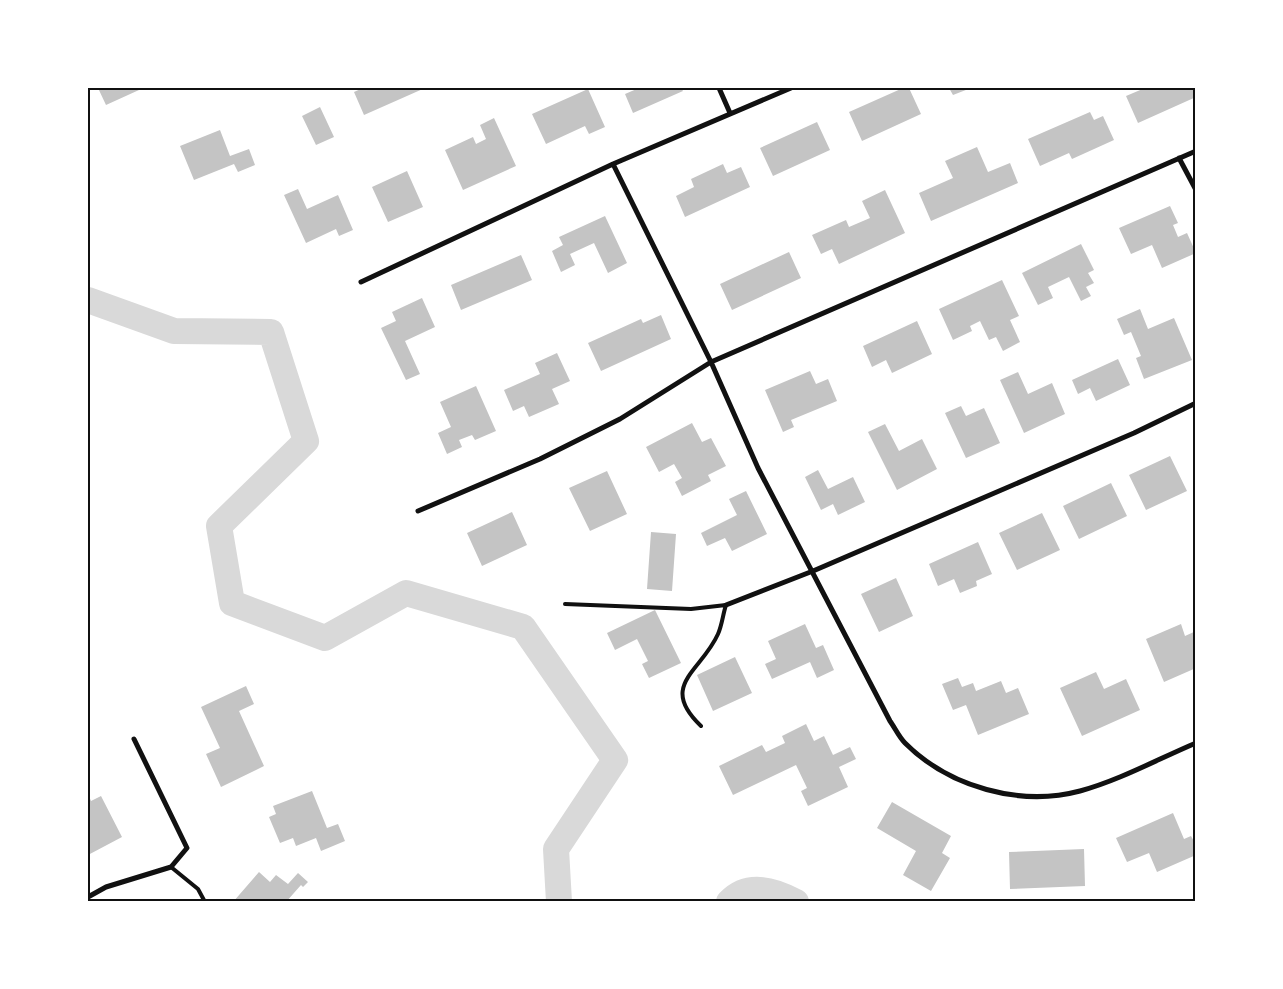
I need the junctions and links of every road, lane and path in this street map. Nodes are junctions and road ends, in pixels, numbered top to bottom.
1 (719, 88) edge
2 (791, 88) edge
3 (730, 113) junction
4 (1196, 151) edge
5 (1180, 158) junction
6 (613, 164) junction
7 (1196, 190) edge
8 (361, 282) dead end
9 (711, 362) junction
10 (1196, 403) edge
11 (418, 511) dead end
12 (813, 571) junction
13 (565, 604) dead end
14 (726, 605) junction
15 (701, 726) dead end
16 (134, 738) dead end
17 (1196, 743) edge
18 (171, 867) junction
19 (88, 898) edge
20 (205, 902) edge

1 - 3 street
2 - 3 street
3 - 6 street
4 - 5 street
5 - 7 street
5 - 9 street
6 - 8 street
6 - 9 street
9 - 11 street
9 - 12 street
10 - 12 street
12 - 14 street
12 - 17 street
13 - 14 lane
14 - 15 lane
16 - 18 street
18 - 19 street
18 - 20 lane

